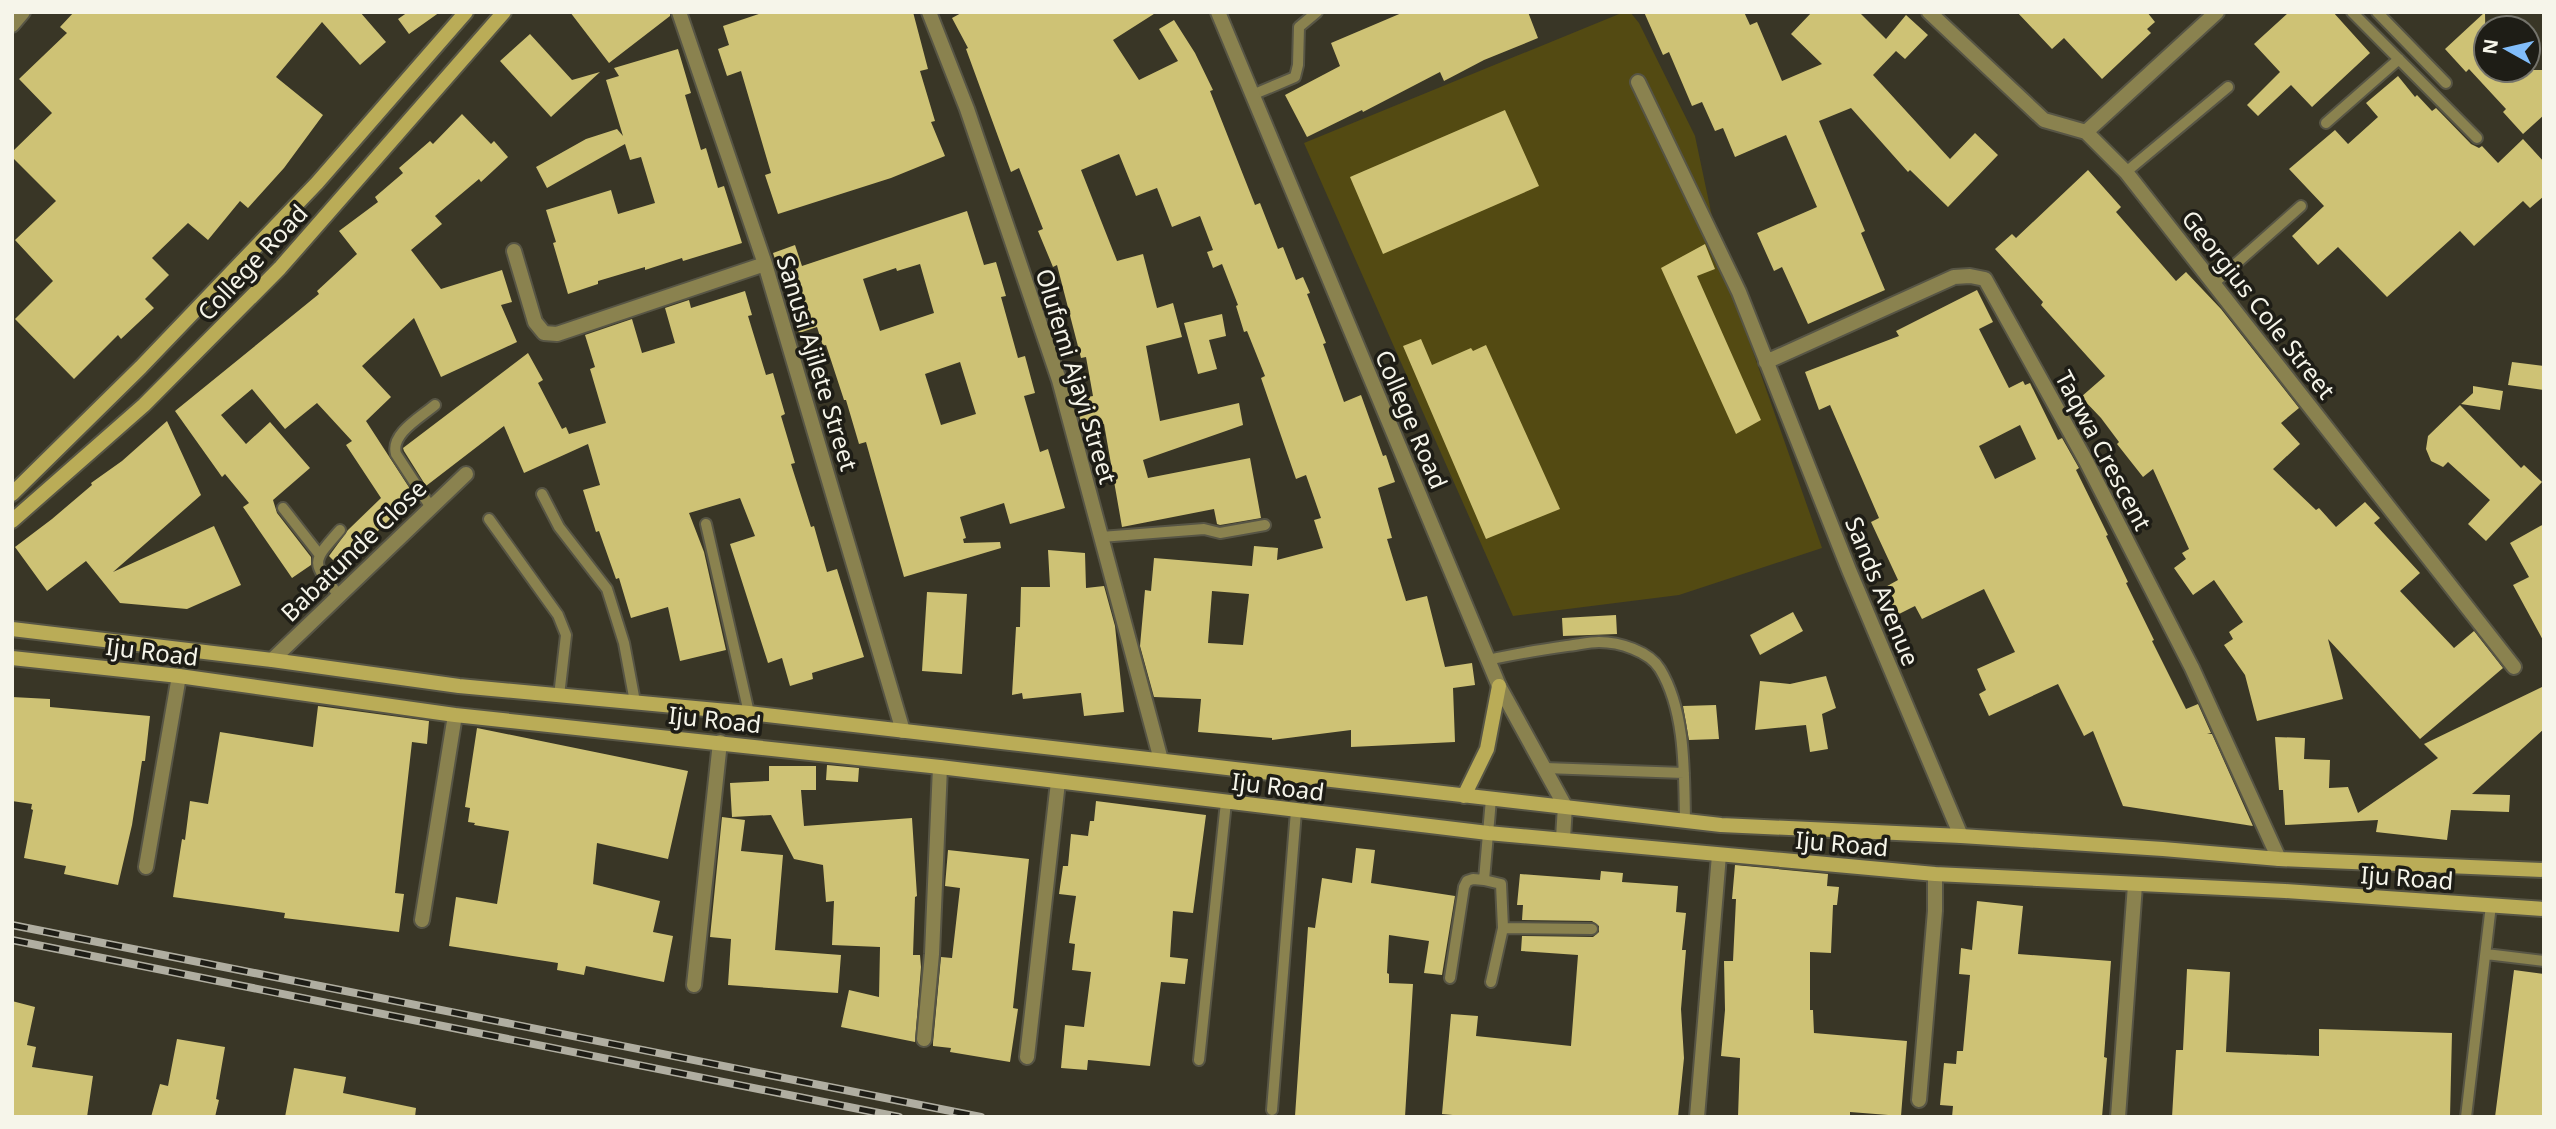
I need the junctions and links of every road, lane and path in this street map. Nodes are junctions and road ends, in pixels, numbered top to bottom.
1 (23, 12) edge
2 (466, 12) edge
3 (504, 12) edge
4 (679, 12) edge
5 (929, 12) edge
6 (1218, 12) edge
7 (1317, 12) edge
8 (1929, 12) edge
9 (2217, 12) edge
10 (2353, 12) edge
11 (2377, 12) edge
12 (12, 25) edge
13 (2399, 59) junction
14 (1638, 82) dead end
15 (2446, 83) dead end
16 (2228, 87) dead end
17 (1252, 95) junction
18 (2326, 123) dead end
19 (2087, 132) junction
20 (2477, 138) dead end
21 (2126, 172) junction
22 (2301, 206) dead end
23 (514, 251) dead end
24 (765, 264) junction
25 (2213, 284) junction
26 (1766, 362) junction
27 (435, 405) dead end
28 (466, 474) dead end
29 (12, 494) edge
30 (542, 494) dead end
31 (430, 506) junction
32 (283, 508) dead end
33 (489, 519) dead end
34 (12, 521) edge
35 (706, 524) dead end
36 (1265, 525) dead end
37 (340, 530) dead end
38 (1101, 537) junction
39 (319, 554) junction
40 (339, 595) junction
41 (12, 629) edge
42 (12, 658) edge
43 (272, 660) junction
44 (1488, 660) junction
45 (2514, 667) dead end
46 (179, 676) junction
47 (1499, 686) junction
48 (559, 696) junction
49 (635, 702) junction
50 (749, 713) junction
51 (455, 715) junction
52 (903, 730) junction
53 (720, 742) junction
54 (1161, 760) junction
55 (940, 767) junction
56 (1545, 768) junction
57 (1684, 773) junction
58 (1058, 782) junction
59 (1464, 796) junction
60 (1491, 799) junction
61 (1226, 802) junction
62 (1565, 806) junction
63 (1296, 811) junction
64 (1685, 821) junction
65 (1488, 833) junction
66 (1961, 836) junction
67 (1563, 838) junction
68 (1719, 855) junction
69 (2279, 859) junction
70 (146, 867) dead end
71 (2544, 870) edge
72 (1935, 874) junction
73 (1484, 880) junction
74 (2135, 885) junction
75 (2491, 905) junction
76 (2544, 908) edge
77 (422, 920) dead end
78 (1503, 928) junction
79 (1592, 929) dead end
80 (2486, 954) junction
81 (2544, 961) edge
82 (1450, 978) dead end
83 (1491, 982) dead end
84 (694, 985) dead end
85 (925, 1040) dead end
86 (1027, 1057) dead end
87 (1199, 1060) dead end
88 (1919, 1100) dead end
89 (1272, 1110) dead end
90 (1697, 1117) edge
91 (2118, 1117) edge
92 (2466, 1117) edge

1 - 12 street
2 - 29 main road, College Road
3 - 34 main road, College Road
4 - 24 street, Sanusi Ajilete Street
5 - 38 street, Olufemi Ajayi Street
6 - 17 street, College Road
7 - 17 lane
8 - 19 street
9 - 19 street
10 - 13 lane
11 - 15 lane
13 - 18 lane
13 - 20 lane
14 - 26 street, Sands Avenue
16 - 21 lane
17 - 44 street, College Road
19 - 21 street, Georgius Cole Street
21 - 25 street, Georgius Cole Street
22 - 25 lane
23 - 24 street
24 - 52 street, Sanusi Ajilete Street
25 - 45 street, Georgius Cole Street
26 - 66 street, Sands Avenue
26 - 69 street, Taqwa Crescent
27 - 31 lane
28 - 31 street, Babatunde Close
30 - 49 lane
31 - 40 street, Babatunde Close
32 - 39 lane
33 - 48 lane
35 - 50 lane
36 - 38 lane
37 - 39 lane
38 - 54 street, Olufemi Ajayi Street
39 - 40 lane
40 - 43 street, Babatunde Close
41 - 43 main road, Iju Road
42 - 46 main road, Iju Road
43 - 48 main road, Iju Road
44 - 47 street, College Road
44 - 57 lane
46 - 51 main road, Iju Road
46 - 70 street
47 - 56 street, College Road
47 - 59 main road
48 - 49 main road, Iju Road
49 - 50 main road, Iju Road
50 - 52 main road, Iju Road
51 - 53 main road, Iju Road
51 - 77 street
52 - 54 main road, Iju Road
53 - 55 main road, Iju Road
53 - 84 street
54 - 59 main road, Iju Road
55 - 58 main road, Iju Road
55 - 85 street
56 - 57 lane
56 - 62 street, College Road
57 - 64 lane
58 - 61 main road, Iju Road
58 - 86 street
59 - 60 main road, Iju Road
60 - 62 main road, Iju Road
60 - 65 lane
61 - 63 main road, Iju Road
61 - 87 lane
62 - 64 main road, Iju Road
62 - 67 street
63 - 65 main road, Iju Road
63 - 89 lane
64 - 66 main road, Iju Road
65 - 67 main road, Iju Road
65 - 73 lane
66 - 69 main road, Iju Road
67 - 68 main road, Iju Road
68 - 72 main road, Iju Road
68 - 90 street
69 - 71 main road, Iju Road
72 - 74 main road, Iju Road
72 - 88 street
73 - 78 lane
73 - 82 lane
74 - 75 main road, Iju Road
74 - 91 street
75 - 76 main road, Iju Road
75 - 80 lane
78 - 79 lane
78 - 83 lane
80 - 81 lane
80 - 92 lane

